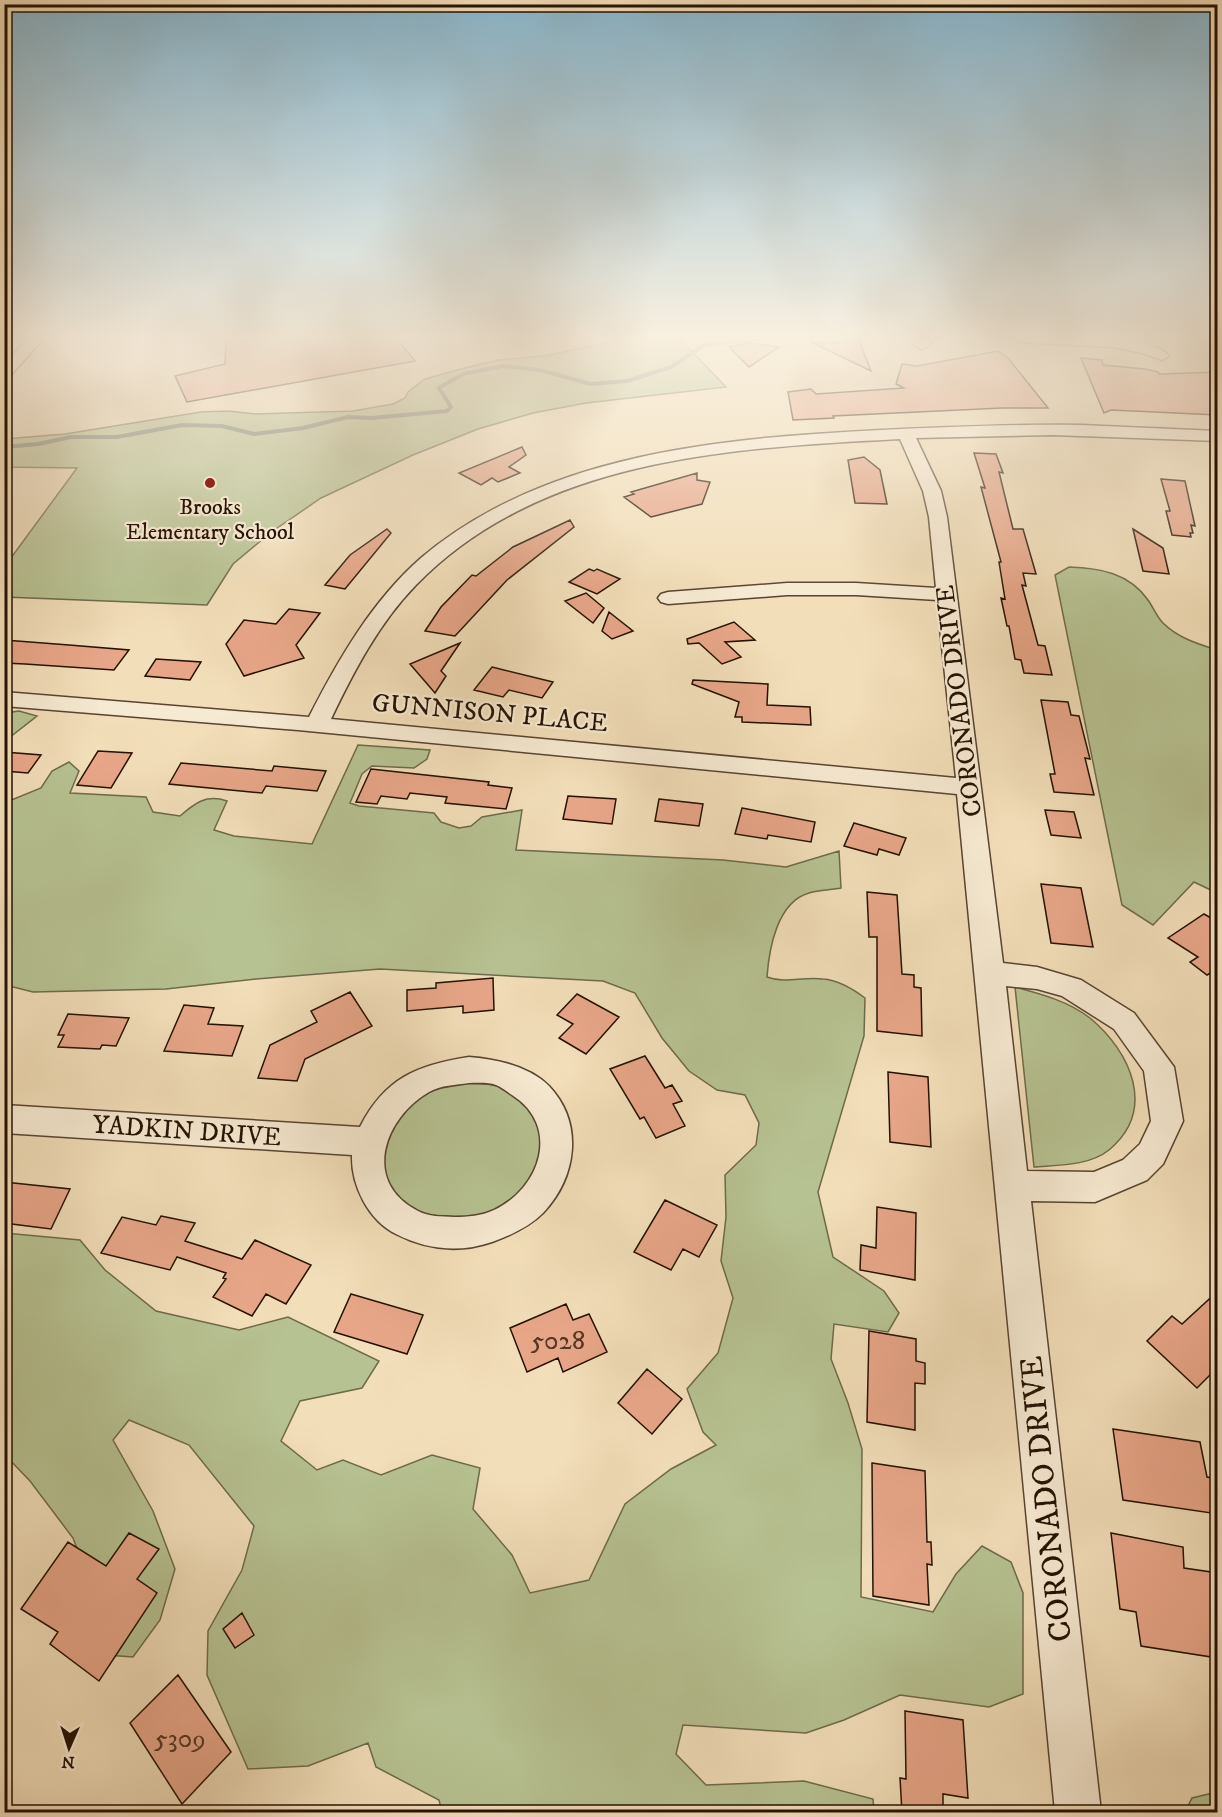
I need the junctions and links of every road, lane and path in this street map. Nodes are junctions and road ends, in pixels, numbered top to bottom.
1 (906, 434) junction
2 (1213, 436) edge
3 (1218, 454) edge
4 (946, 596) junction
5 (668, 598) dead end
6 (4, 699) edge
7 (317, 725) junction
8 (969, 787) junction
9 (990, 973) junction
10 (4, 1119) edge
11 (370, 1142) junction
12 (1011, 1186) junction
13 (1078, 1812) edge

1 - 2 street
1 - 4 street, CORONADO DRIVE
1 - 7 street
2 - 3 street
4 - 5 street
4 - 8 street, CORONADO DRIVE
6 - 7 street, GUNNISON PLACE
7 - 8 street, GUNNISON PLACE
8 - 9 street, CORONADO DRIVE
9 - 12 street, CORONADO DRIVE
9 - 12 street
10 - 11 street, YADKIN DRIVE
11 - 11 street
12 - 13 street, CORONADO DRIVE

